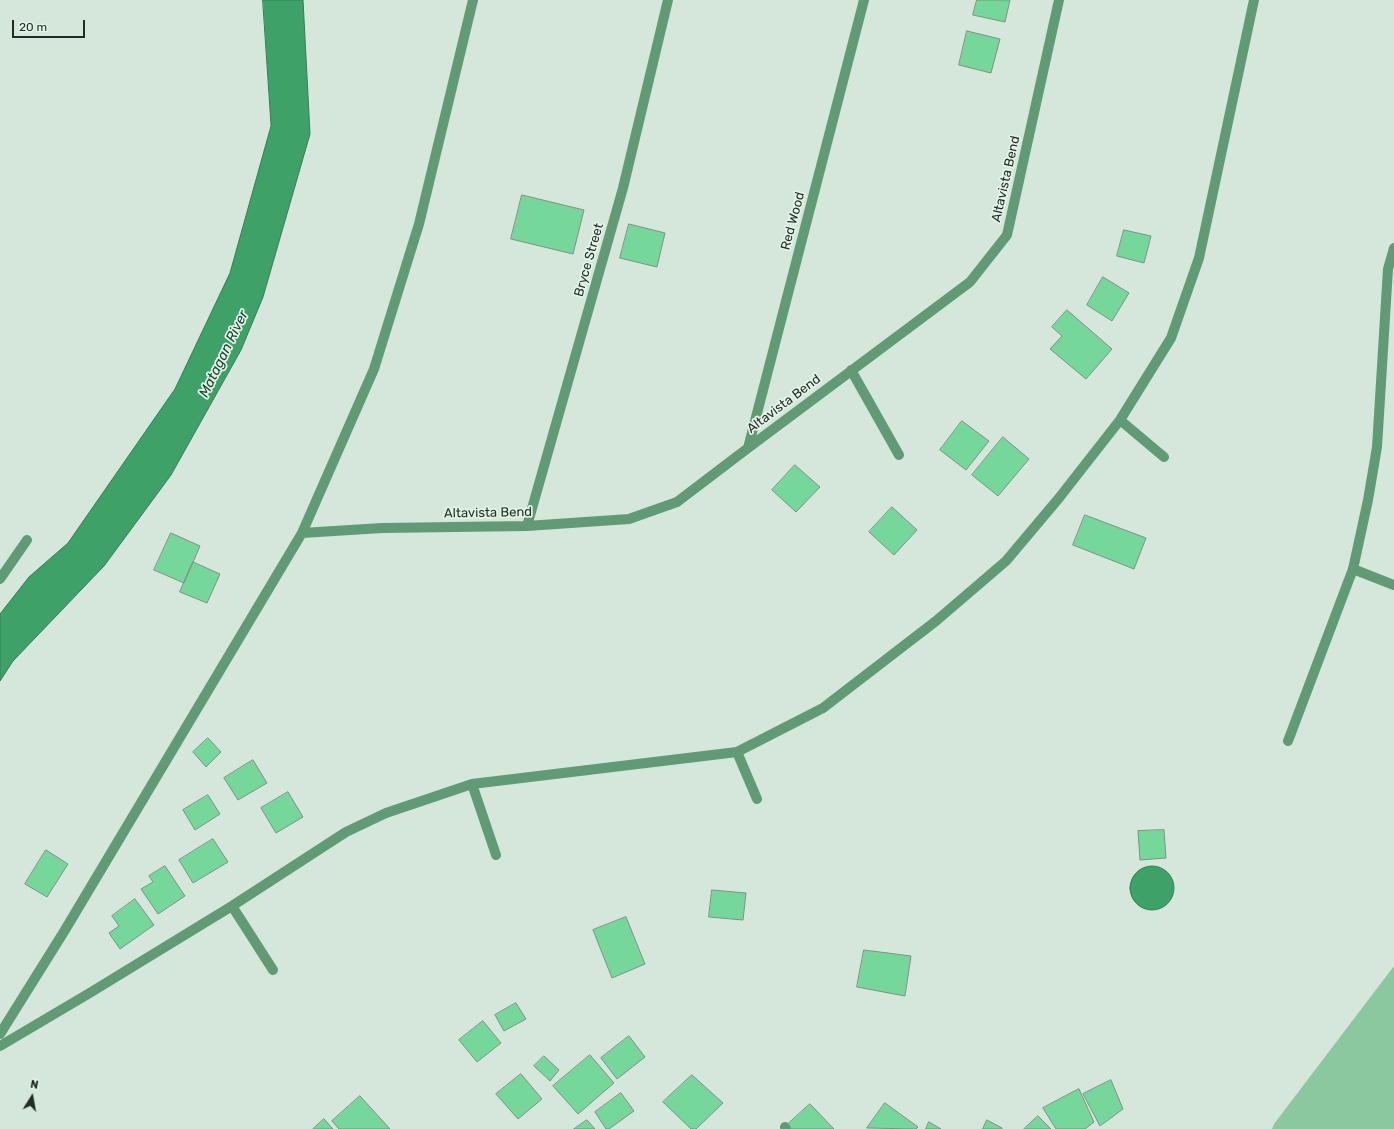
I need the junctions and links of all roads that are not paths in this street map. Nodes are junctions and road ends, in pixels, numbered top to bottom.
1 (473, 0) edge
2 (668, 0) edge
3 (864, 0) edge
4 (1059, 0) edge
5 (1254, 0) edge
6 (1394, 248) edge
7 (851, 370) junction
8 (1120, 420) junction
9 (748, 448) junction
10 (899, 455) dead end
11 (1164, 457) dead end
12 (528, 526) junction
13 (302, 533) junction
14 (28, 540) dead end
15 (1353, 569) junction
16 (0, 579) edge
17 (1394, 585) edge
18 (1288, 741) dead end
19 (737, 752) junction
20 (472, 784) junction
21 (757, 798) dead end
22 (496, 855) dead end
23 (232, 906) junction
24 (273, 970) dead end
25 (0, 1034) edge
26 (0, 1046) edge

1 - 13 street
2 - 12 street, Bryce Street
3 - 9 street, Red Wood
4 - 7 street, Altavista Bend
5 - 8 street
6 - 15 street
7 - 9 street, Altavista Bend
7 - 10 street
8 - 11 street
8 - 19 street
9 - 12 street, Altavista Bend
12 - 13 street, Altavista Bend
13 - 25 street
14 - 16 street
15 - 17 street
15 - 18 street
19 - 20 street
19 - 21 street
20 - 22 street
20 - 23 street
23 - 24 street
23 - 26 street

